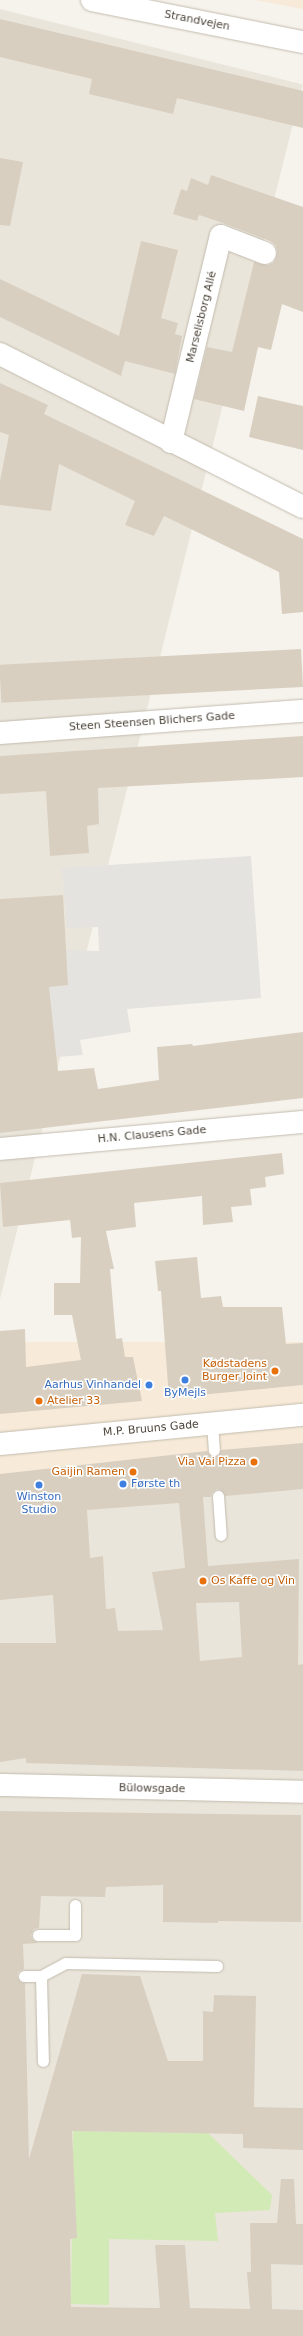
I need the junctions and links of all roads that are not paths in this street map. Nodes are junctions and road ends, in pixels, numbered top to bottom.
1 (92, 0) edge
2 (303, 42) edge
3 (265, 253) dead end
4 (0, 354) edge
5 (171, 442) junction
6 (303, 507) edge
7 (303, 711) edge
8 (0, 733) edge
9 (303, 1122) edge
10 (0, 1149) edge
11 (303, 1415) edge
12 (212, 1423) junction
13 (0, 1444) edge
14 (214, 1450) dead end
15 (218, 1496) dead end
16 (221, 1535) dead end
17 (0, 1785) edge
18 (303, 1792) edge
19 (75, 1905) dead end
20 (38, 1935) dead end
21 (217, 1966) dead end
22 (24, 1976) dead end
23 (41, 1976) junction
24 (43, 2061) dead end

1 - 2 street, Strandvejen
3 - 5 street, Marselisborg Allé
4 - 5 street
5 - 6 street
7 - 8 street, Steen Steensen Blichers Gade
9 - 10 street, H.N. Clausens Gade
11 - 12 street, M.P. Bruuns Gade
12 - 13 street, M.P. Bruuns Gade
12 - 14 lane
15 - 16 lane
17 - 18 street, Bülowsgade
19 - 20 lane
21 - 23 lane
22 - 23 lane
23 - 24 lane

